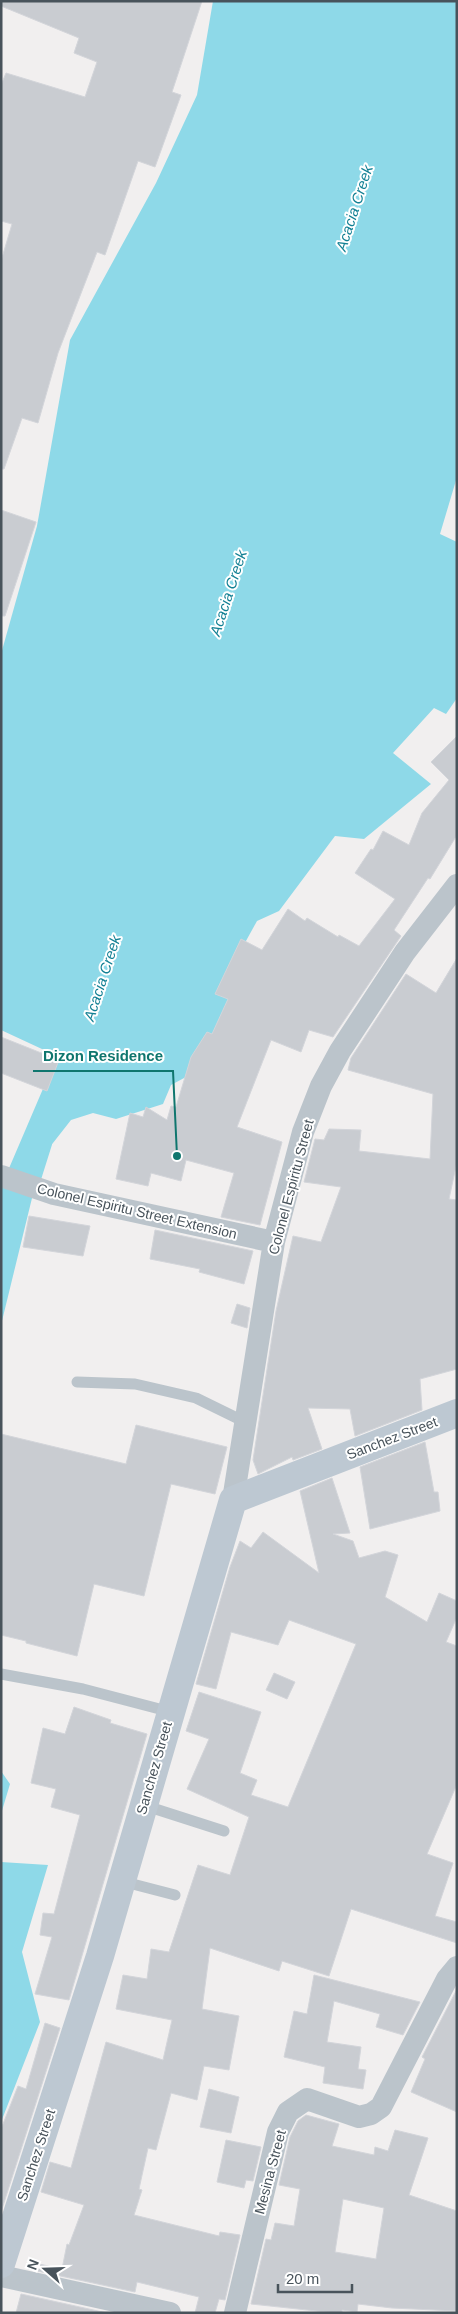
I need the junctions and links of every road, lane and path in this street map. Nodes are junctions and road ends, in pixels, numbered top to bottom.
1 (457, 884) edge
2 (1, 1176) edge
3 (274, 1242) junction
4 (77, 1382) dead end
5 (457, 1413) edge
6 (245, 1422) junction
7 (233, 1500) junction
8 (1, 1674) edge
9 (171, 1712) junction
10 (143, 1805) junction
11 (224, 1831) dead end
12 (121, 1881) junction
13 (175, 1895) dead end
14 (457, 1967) edge
15 (1, 2264) edge
16 (1, 2276) edge
17 (170, 2313) edge
18 (235, 2313) edge

1 - 3 street, Colonel Espiritu Street
2 - 3 street, Colonel Espiritu Street Extension
3 - 6 street, Colonel Espiritu Street
4 - 6 lane
5 - 7 street, Sanchez Street
6 - 7 street, Colonel Espiritu Street
7 - 9 street, Sanchez Street
8 - 9 lane
9 - 10 street, Sanchez Street
10 - 11 lane
10 - 12 street, Sanchez Street
12 - 13 lane
12 - 15 street, Sanchez Street
14 - 18 street, Mesina Street
16 - 17 street

